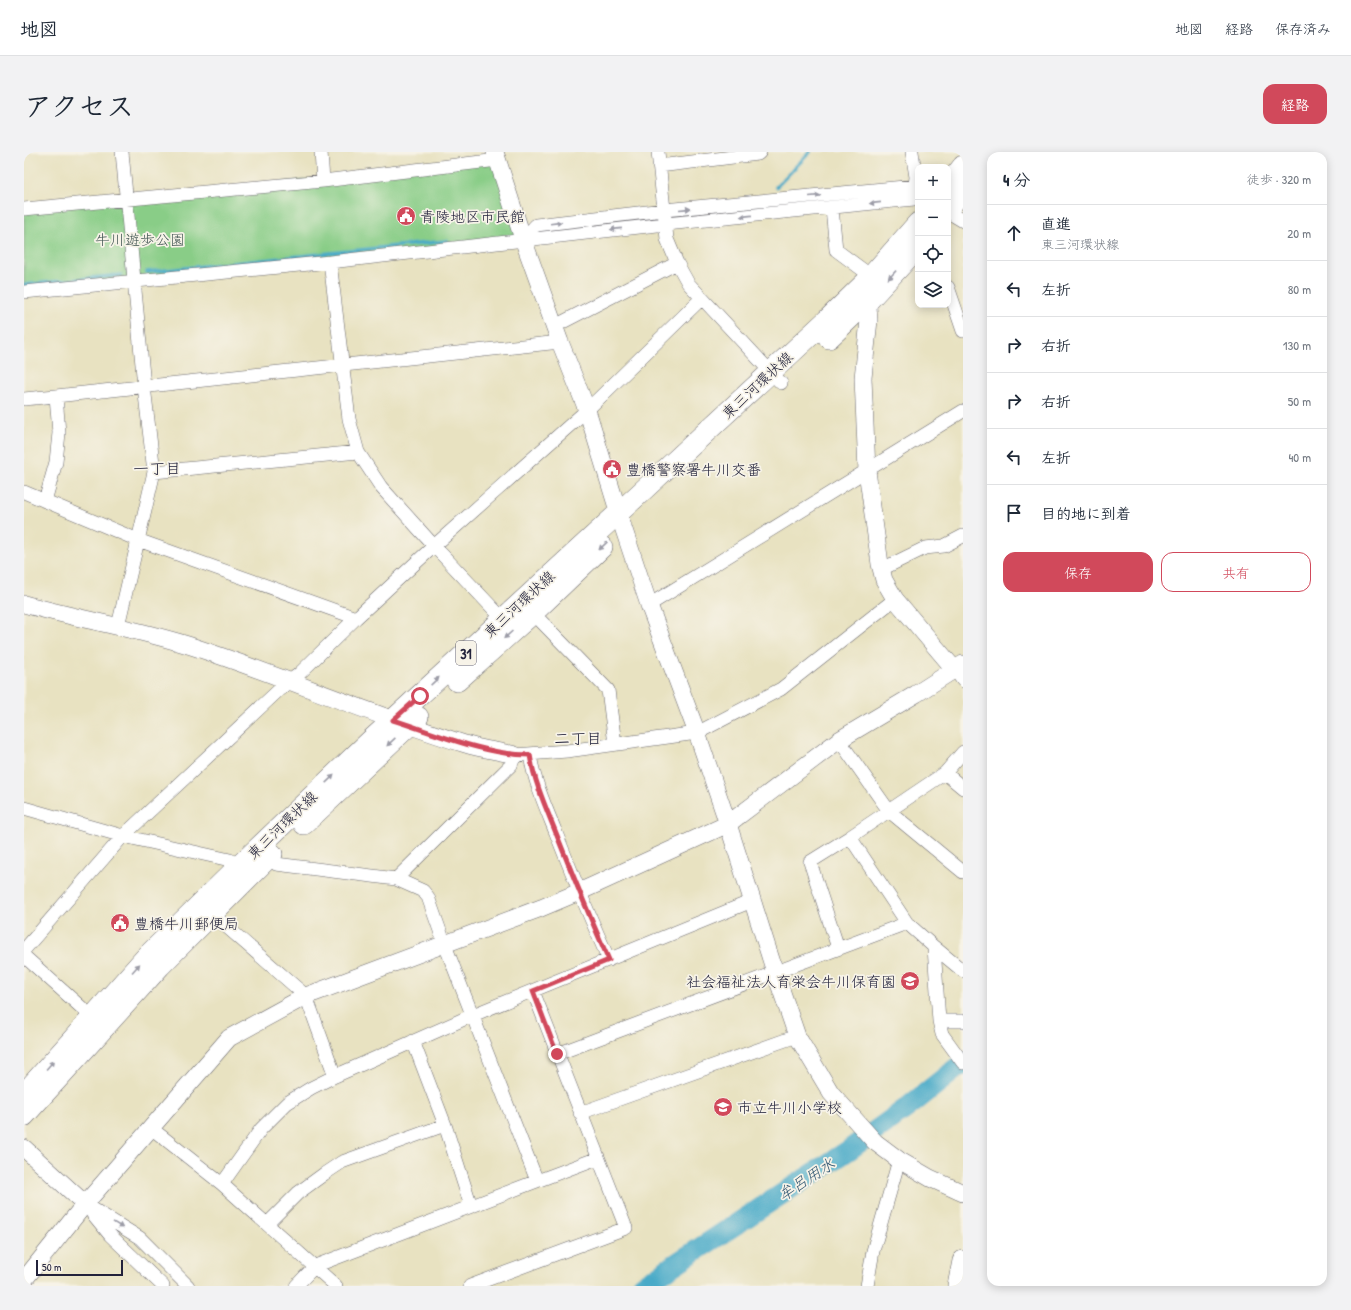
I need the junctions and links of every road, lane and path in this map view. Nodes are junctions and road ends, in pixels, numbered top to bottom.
1 (122, 152) edge
2 (321, 152) edge
3 (658, 152) edge
4 (760, 152) edge
5 (912, 152) edge
6 (496, 156) edge
7 (659, 166) junction
8 (963, 166) edge
9 (915, 180) edge
10 (323, 181) junction
11 (951, 181) edge
12 (915, 189) edge
13 (915, 189) edge
14 (963, 190) edge
15 (127, 199) junction
16 (951, 206) edge
17 (832, 208) junction
18 (24, 209) edge
19 (664, 210) junction
20 (951, 212) edge
21 (963, 221) edge
22 (666, 224) junction
23 (915, 226) edge
24 (523, 240) junction
25 (915, 251) edge
26 (330, 262) junction
27 (677, 263) junction
28 (134, 281) junction
29 (867, 281) junction
30 (24, 292) edge
31 (951, 296) edge
32 (702, 298) junction
33 (867, 302) junction
34 (555, 326) junction
35 (963, 330) edge
36 (560, 342) junction
37 (342, 365) junction
38 (776, 378) junction
39 (144, 386) junction
40 (56, 396) junction
41 (24, 399) edge
42 (587, 410) junction
43 (963, 411) edge
44 (358, 452) junction
45 (867, 471) junction
46 (154, 472) junction
47 (24, 492) edge
48 (45, 501) junction
49 (621, 520) junction
50 (963, 536) edge
51 (138, 540) junction
52 (434, 546) junction
53 (882, 569) junction
54 (895, 599) junction
55 (24, 604) edge
56 (649, 605) junction
57 (533, 613) junction
58 (356, 618) junction
59 (503, 619) junction
60 (118, 626) junction
61 (960, 672) edge
62 (291, 681) junction
63 (401, 722) junction
64 (697, 733) junction
65 (839, 740) junction
66 (615, 744) junction
67 (963, 752) edge
68 (522, 755) junction
69 (945, 773) junction
70 (963, 788) edge
71 (24, 808) edge
72 (890, 811) junction
73 (728, 824) junction
74 (123, 836) junction
75 (850, 837) junction
76 (269, 857) junction
77 (239, 866) junction
78 (963, 872) edge
79 (396, 879) junction
80 (579, 892) junction
81 (752, 901) junction
82 (212, 914) junction
83 (907, 923) junction
84 (445, 944) junction
85 (934, 947) junction
86 (838, 948) junction
87 (24, 950) edge
88 (24, 956) edge
89 (609, 960) junction
90 (963, 971) edge
91 (775, 972) junction
92 (533, 991) junction
93 (306, 996) junction
94 (473, 1015) junction
95 (92, 1017) junction
96 (939, 1021) junction
97 (963, 1021) edge
98 (797, 1036) junction
99 (413, 1041) junction
100 (557, 1054) junction
101 (959, 1058) edge
102 (335, 1076) junction
103 (24, 1094) edge
104 (580, 1113) junction
105 (24, 1116) edge
106 (445, 1125) junction
107 (151, 1128) junction
108 (24, 1148) edge
109 (598, 1158) junction
110 (899, 1160) junction
111 (536, 1181) junction
112 (222, 1184) junction
113 (963, 1193) edge
114 (85, 1204) junction
115 (471, 1206) junction
116 (268, 1223) junction
117 (963, 1261) edge
118 (315, 1266) junction
119 (24, 1280) edge
120 (163, 1286) edge
121 (188, 1286) edge
122 (296, 1286) edge
123 (336, 1286) edge
124 (470, 1286) edge
125 (867, 1286) edge
126 (958, 1286) edge

1 - 15 street
2 - 10 street
3 - 7 street
4 - 7 street
5 - 9 street
6 - 10 street
6 - 24 street
7 - 19 street
8 - 11 main road
10 - 15 street
12 -> 17 street
19 -> 13 street
14 - 16 main road
15 - 18 street
15 - 28 street
17 -> 22 street
17 - 29 street
19 - 22 street
24 -> 19 street
20 - 21 street
22 -> 24 street
22 - 27 street
23 - 29 main road, 東三河環状線 / 31
24 - 26 street
24 - 34 street
25 -> 33 main road, 東三河環状線 / 31
26 - 28 street
26 - 37 street
27 - 32 street
27 - 34 street
28 - 30 street
28 - 39 street
29 - 33 street
29 - 38 main road, 東三河環状線 / 31
31 - 35 street
32 - 38 street
32 - 42 street
33 - 38 main road, 東三河環状線 / 31
33 - 45 street
34 - 36 street
36 - 37 street
36 - 42 street
37 - 39 street
37 - 44 street
38 - 49 main road, 東三河環状線 / 31
39 - 40 street
39 - 46 street
40 - 41 street
40 - 48 street
42 - 49 street
42 - 52 street
43 - 45 street
44 - 46 street
44 - 52 street
45 - 53 street
45 - 56 street
46 - 51 street
47 - 48 street
48 - 51 street
49 - 56 street
49 -> 57 main road, 東三河環状線 / 31
49 - 59 main road, 東三河環状線 / 31
50 - 53 street
51 - 58 street
51 - 60 street
52 - 58 street
52 - 59 street
53 - 54 street
54 - 61 street
54 - 64 street
55 - 60 street
56 - 64 street
57 -> 63 main road, 東三河環状線 / 31
57 - 66 street
58 - 62 street
63 -> 59 main road, 東三河環状線 / 31
60 - 62 street
61 - 65 street
62 - 63 street
62 - 74 street
63 - 68 street
63 -> 76 main road, 東三河環状線 / 31
77 -> 63 main road, 東三河環状線 / 31
64 - 66 street
64 - 73 street
65 - 72 street
65 - 73 street
66 - 68 street
67 - 69 street
68 - 79 street
68 - 80 street
69 - 70 street
69 - 72 street
71 - 74 street
72 - 75 street
72 - 78 street
73 - 80 street
73 - 81 street
74 - 77 street
74 - 87 street
75 - 83 street
75 - 86 street
76 - 79 street
76 - 82 main road, 東三河環状線 / 31
95 -> 77 main road, 東三河環状線 / 31
79 - 84 street
80 - 84 street
80 - 89 street
81 - 89 street
81 - 91 street
82 - 93 street
82 - 105 main road, 東三河環状線 / 31
83 - 85 street
83 - 86 street
84 - 93 street
84 - 94 street
85 - 90 street
85 - 96 street
86 - 91 street
88 - 95 street
89 - 92 street
91 - 98 street
91 - 100 street
92 - 94 street
92 - 100 street
93 - 102 street
93 - 107 street
94 - 99 street
94 - 111 street
103 -> 95 main road, 東三河環状線 / 31
96 - 97 street
96 - 101 street
98 - 104 street
98 - 110 street
99 - 102 street
99 - 106 street
100 - 104 street
102 - 112 street
104 - 109 street
106 - 115 street
106 - 116 street
107 - 112 street
107 - 114 street
108 - 114 street
109 - 111 street
109 - 124 street
110 - 113 street
110 - 125 street
111 - 115 street
112 - 116 street
114 - 119 street
114 - 120 street
114 -> 121 street
115 - 118 street
116 - 118 street
117 - 126 main road
118 - 122 street
118 - 123 street

